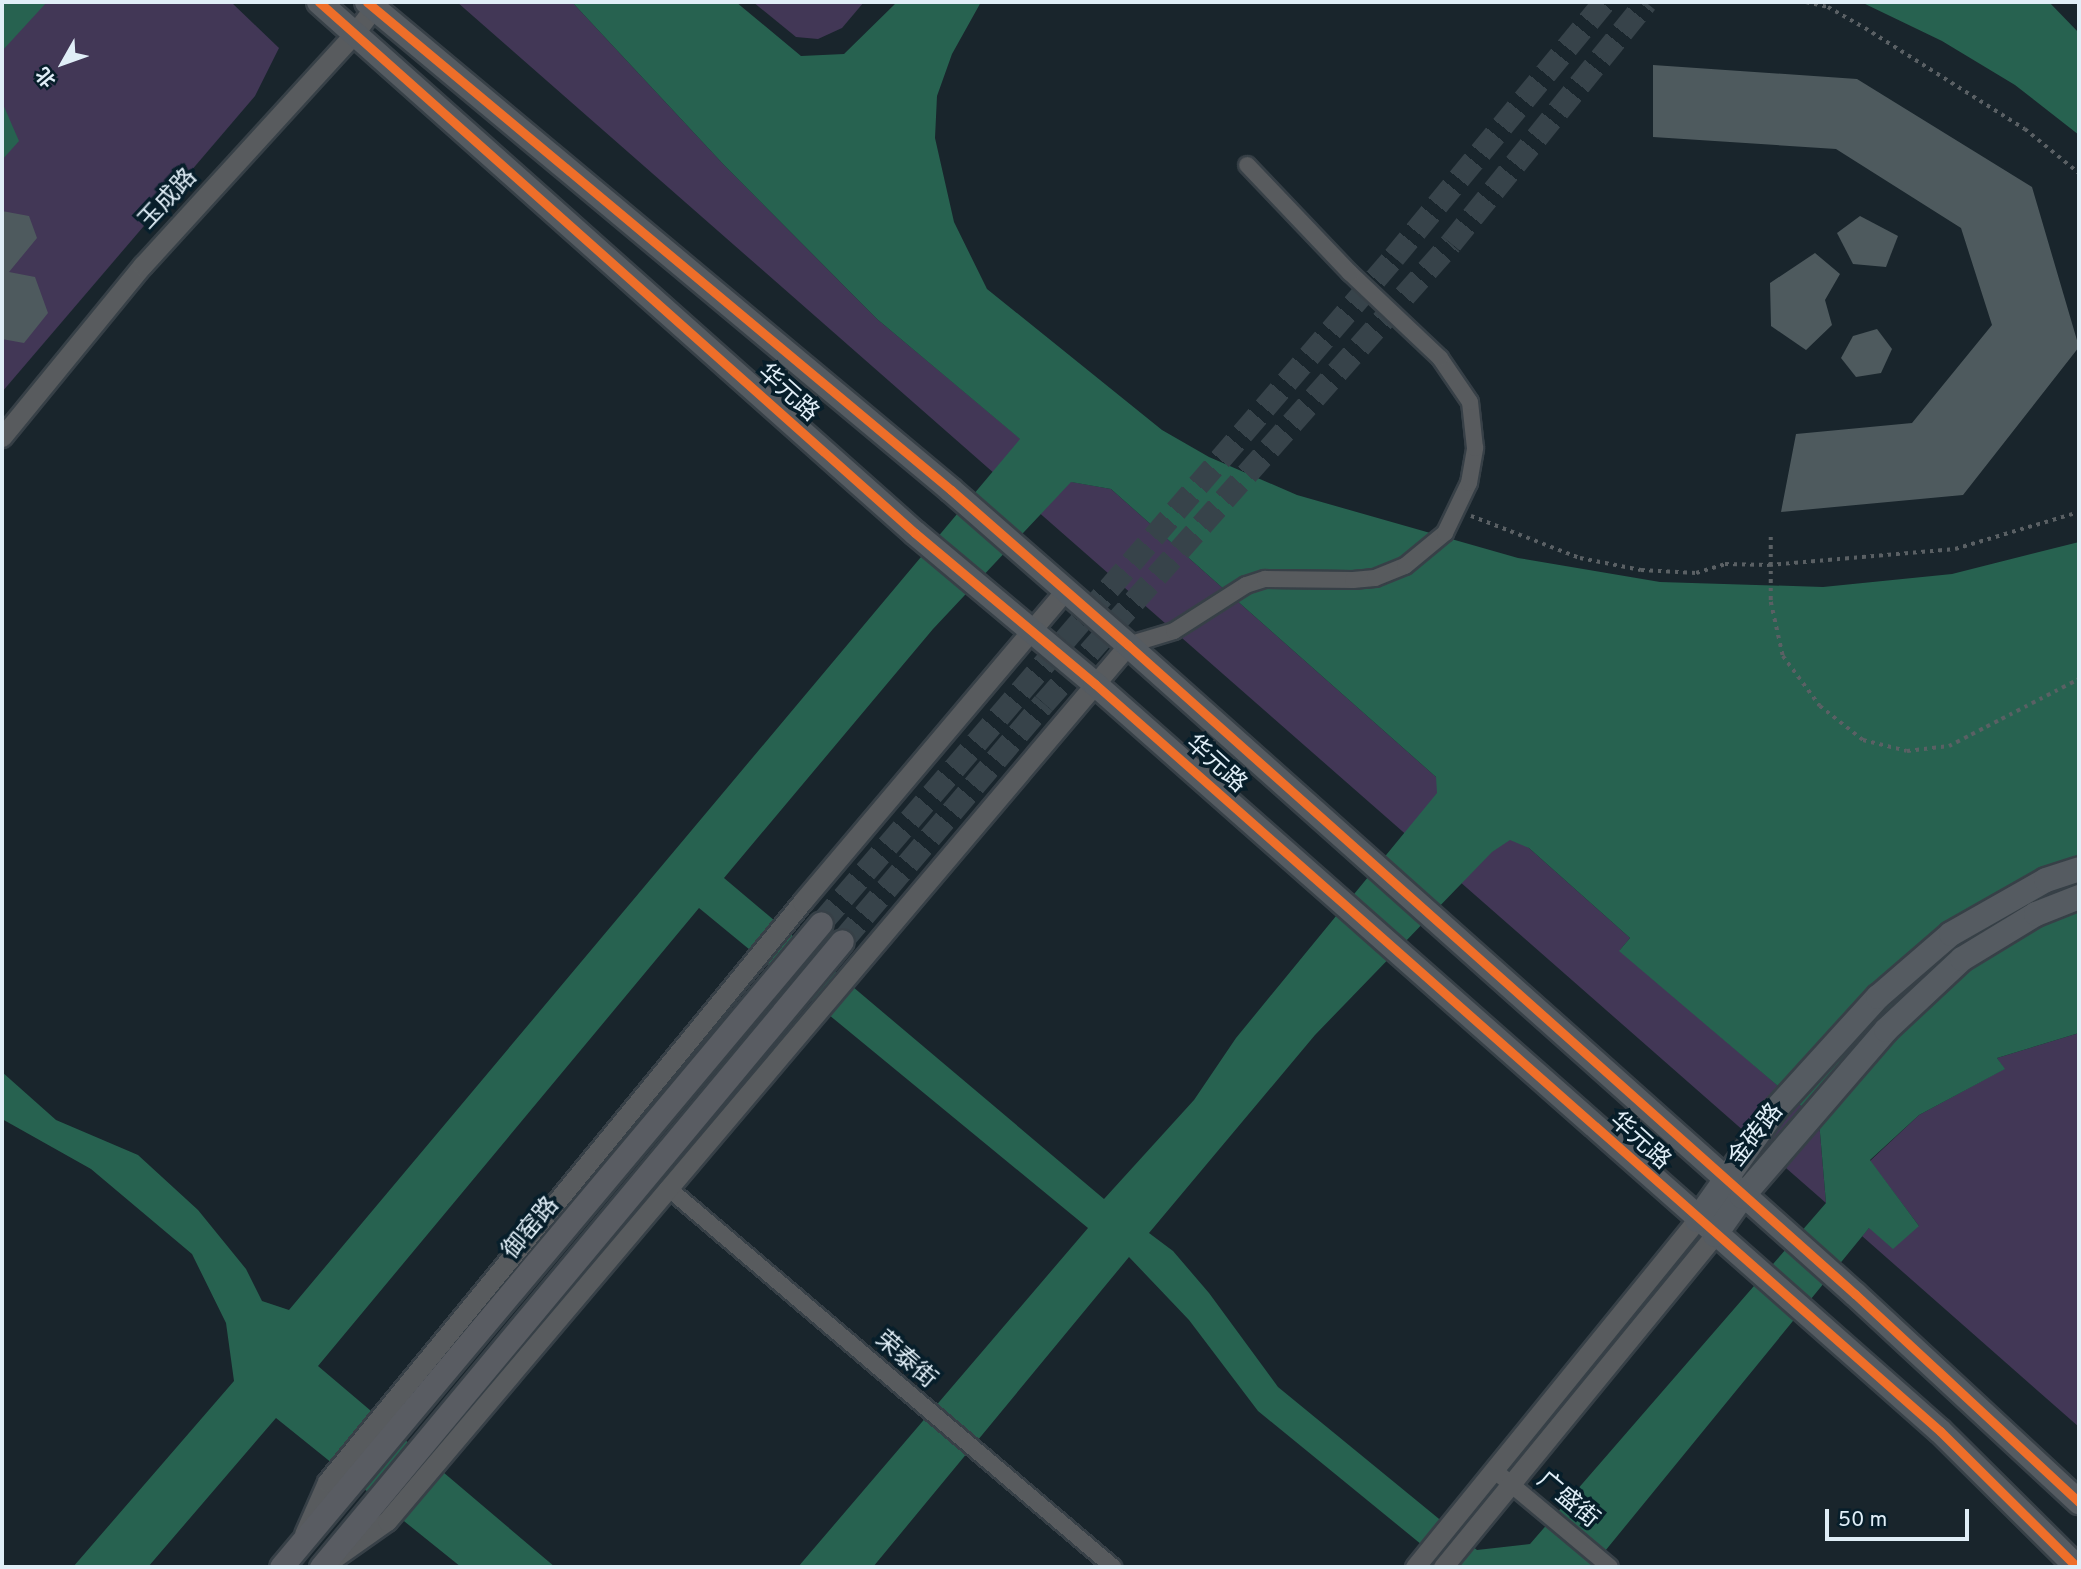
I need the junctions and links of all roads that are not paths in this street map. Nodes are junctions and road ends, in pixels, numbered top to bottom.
1 (319, 2) edge
2 (373, 4) edge
3 (355, 34) junction
4 (1247, 164) dead end
5 (2, 437) edge
6 (1065, 591) junction
7 (1031, 629) junction
8 (1128, 645) junction
9 (1095, 684) junction
10 (2079, 869) edge
11 (2079, 897) edge
12 (821, 923) tunnel mouth
13 (842, 941) tunnel mouth
14 (1722, 1180) junction
15 (668, 1188) junction
16 (1742, 1197) junction
17 (1706, 1227) junction
18 (435, 1447) junction
19 (1494, 1470) junction
20 (1512, 1485) junction
21 (337, 1486) junction
22 (2079, 1502) edge
23 (288, 1560) edge
24 (1418, 1563) edge
25 (321, 1567) edge
26 (1113, 1567) edge
27 (1444, 1567) edge
28 (1610, 1567) edge
29 (2077, 1567) edge

1 - 3 main road, 华元路
2 - 3 street, 玉成路
2 - 6 main road, 华元路
3 - 5 street, 玉成路
3 - 7 main road, 华元路
4 - 8 street
6 - 7 street
6 - 8 main road, 华元路
7 - 9 main road, 华元路
7 - 21 street
8 - 9 street
8 - 14 main road, 华元路
9 - 15 street
9 - 17 main road, 华元路
10 - 14 main road, 金砖路
11 - 16 main road, 金砖路
12 - 21 main road, 御窑路
13 - 18 main road
14 - 16 main road, 华元路
14 - 17 main road, 金砖路
15 - 18 street
15 - 26 street, 荣泰街
16 - 17 main road, 金砖路
16 - 22 main road, 华元路
17 - 19 street, 金砖路
17 - 20 street, 金砖路
17 - 29 main road, 华元路
18 - 25 main road
19 - 20 street, 广盛街
19 - 24 street, 金砖路
20 - 27 street, 金砖路
20 - 28 street, 广盛街
21 - 23 main road, 御窑路

